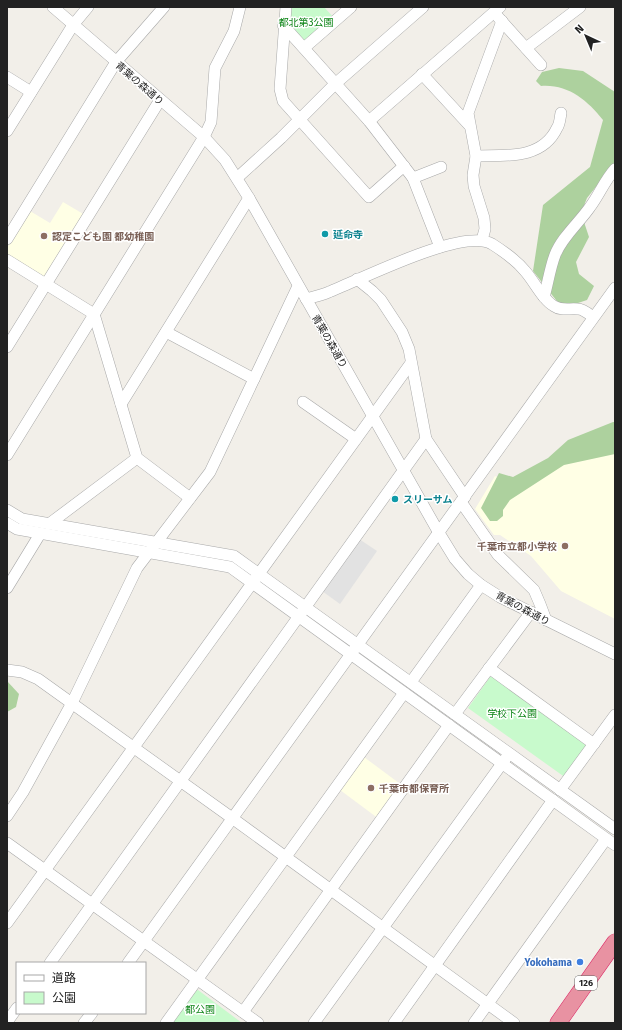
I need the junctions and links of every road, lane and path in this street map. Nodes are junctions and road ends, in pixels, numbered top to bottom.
1 (53, 7) edge
2 (88, 7) edge
3 (164, 7) edge
4 (240, 7) edge
5 (286, 7) edge
6 (350, 7) edge
7 (423, 7) edge
8 (580, 7) edge
9 (495, 9) edge
10 (502, 21) junction
11 (73, 25) junction
12 (283, 25) junction
13 (304, 48) junction
14 (526, 48) junction
15 (116, 62) junction
16 (541, 66) dead end
17 (422, 74) junction
18 (7, 77) edge
19 (335, 84) junction
20 (31, 92) junction
21 (160, 100) junction
22 (561, 113) dead end
23 (300, 120) junction
24 (369, 121) junction
25 (470, 125) junction
26 (7, 131) edge
27 (204, 137) junction
28 (476, 156) junction
29 (404, 166) junction
30 (441, 167) dead end
31 (615, 169) edge
32 (237, 178) junction
33 (413, 178) junction
34 (249, 198) junction
35 (7, 239) edge
36 (482, 240) junction
37 (440, 247) junction
38 (7, 260) edge
39 (357, 279) junction
40 (46, 284) junction
41 (298, 286) junction
42 (615, 288) edge
43 (544, 297) junction
44 (306, 299) junction
45 (94, 314) junction
46 (594, 317) junction
47 (166, 332) junction
48 (7, 347) edge
49 (411, 363) junction
50 (254, 379) junction
51 (303, 402) dead end
52 (121, 404) junction
53 (373, 417) junction
54 (356, 439) junction
55 (426, 439) junction
56 (7, 455) edge
57 (137, 458) junction
58 (403, 471) junction
59 (190, 498) junction
60 (462, 500) junction
61 (7, 510) edge
62 (7, 523) edge
63 (49, 524) junction
64 (439, 533) junction
65 (40, 534) junction
66 (156, 543) junction
67 (148, 553) junction
68 (255, 579) junction
69 (481, 585) junction
70 (7, 588) edge
71 (305, 608) junction
72 (531, 612) junction
73 (298, 617) junction
74 (546, 620) junction
75 (359, 645) junction
76 (352, 654) junction
77 (615, 654) edge
78 (489, 668) junction
79 (7, 670) edge
80 (411, 682) junction
81 (404, 693) junction
82 (72, 703) junction
83 (455, 714) junction
84 (615, 715) edge
85 (449, 726) junction
86 (594, 744) junction
87 (133, 748) junction
88 (510, 753) junction
89 (502, 764) junction
90 (180, 782) junction
91 (560, 790) junction
92 (553, 800) junction
93 (7, 816) edge
94 (232, 818) junction
95 (615, 828) edge
96 (7, 842) edge
97 (611, 842) edge
98 (285, 858) junction
99 (45, 870) junction
100 (330, 890) junction
101 (92, 904) junction
102 (8, 918) edge
103 (382, 928) junction
104 (144, 941) junction
105 (615, 942) edge
106 (51, 962) edge
107 (129, 962) edge
108 (435, 965) junction
109 (197, 979) junction
110 (487, 1004) junction
111 (16, 1009) edge
112 (243, 1012) junction
113 (91, 1014) edge
114 (7, 1022) edge
115 (84, 1023) edge
116 (166, 1023) edge
117 (258, 1023) edge
118 (314, 1023) edge
119 (394, 1023) edge
120 (474, 1023) edge
121 (514, 1023) edge
122 (558, 1023) edge

1 - 11 street, 青葉の森通り
2 - 11 street
3 - 15 street
4 - 27 street
5 - 12 street
6 - 13 street
7 - 19 street
8 - 14 street
9 - 10 street
9 - 17 street
10 - 14 street
10 - 25 street
11 - 15 street, 青葉の森通り
11 - 20 street
12 - 13 street
12 - 23 street
13 - 19 street
14 - 16 street
15 - 21 street, 青葉の森通り
15 - 35 street
17 - 24 street
17 - 25 street
18 - 20 street
19 - 23 street
19 - 24 street
20 - 26 street
21 - 27 street, 青葉の森通り
21 - 40 street
22 - 28 street
23 - 29 street
23 - 32 street
24 - 29 street
25 - 28 street
27 - 32 street, 青葉の森通り
27 - 45 street
28 - 36 street
29 - 33 street
30 - 33 street
31 - 43 street
32 - 34 street, 青葉の森通り
33 - 37 street
34 - 41 street, 青葉の森通り
34 - 47 street
36 - 37 street
36 - 43 street
37 - 39 street
38 - 40 street
39 - 44 street
39 - 49 street
40 - 45 street
40 - 48 street
41 - 44 street, 青葉の森通り
41 - 50 street
42 - 46 street
43 - 46 street
44 - 53 street, 青葉の森通り
45 - 52 street
45 - 56 street
46 - 60 street
47 - 50 street
47 - 52 street
49 - 53 street
49 - 55 street
50 - 59 street
51 - 54 street
52 - 57 street
53 - 54 street
53 - 58 street, 青葉の森通り
54 - 68 street
55 - 58 street
55 - 60 street
57 - 59 street
57 - 63 street
58 - 64 street, 青葉の森通り
58 - 71 street
59 - 66 street
60 - 64 street
60 - 74 street
61 - 63 street
62 - 65 street
63 - 66 street
64 - 69 street, 青葉の森通り
64 - 75 street
65 - 67 street
65 - 70 street
66 - 67 street
66 - 68 street
67 - 68 street
67 - 82 street
68 - 71 street
68 - 73 street
68 - 87 street
69 - 72 street, 青葉の森通り
69 - 80 street
71 - 73 street
71 - 75 street
72 - 74 street, 青葉の森通り
72 - 78 street
73 - 76 street
73 - 90 street
74 - 77 street, 青葉の森通り
75 - 76 street
75 - 80 street
76 - 81 street
76 - 94 street
78 - 83 street
78 - 86 street
79 - 82 street
80 - 83 street
81 - 85 street
81 - 98 street
82 - 87 street
82 - 93 street
83 - 88 street
84 - 86 street
85 - 89 street
85 - 100 street
86 - 91 street
87 - 90 street
87 - 99 street
88 - 89 street
88 - 91 street
89 - 92 street
89 - 103 street
90 - 94 street
90 - 101 street
91 - 95 street
92 - 97 street
92 - 108 street
94 - 98 street
94 - 104 street
96 - 99 street
97 - 110 street
98 - 100 street
98 - 109 street
99 - 101 street
99 - 102 street
100 - 103 street
100 - 112 street
101 - 104 street
101 - 106 street
103 - 108 street
103 - 118 street
104 - 107 street
104 - 109 street
105 - 122 highway, 126
108 - 110 street
108 - 119 street
109 - 112 street
109 - 116 street
110 - 120 street
110 - 121 street
111 - 114 street
112 - 117 street
113 - 115 street

